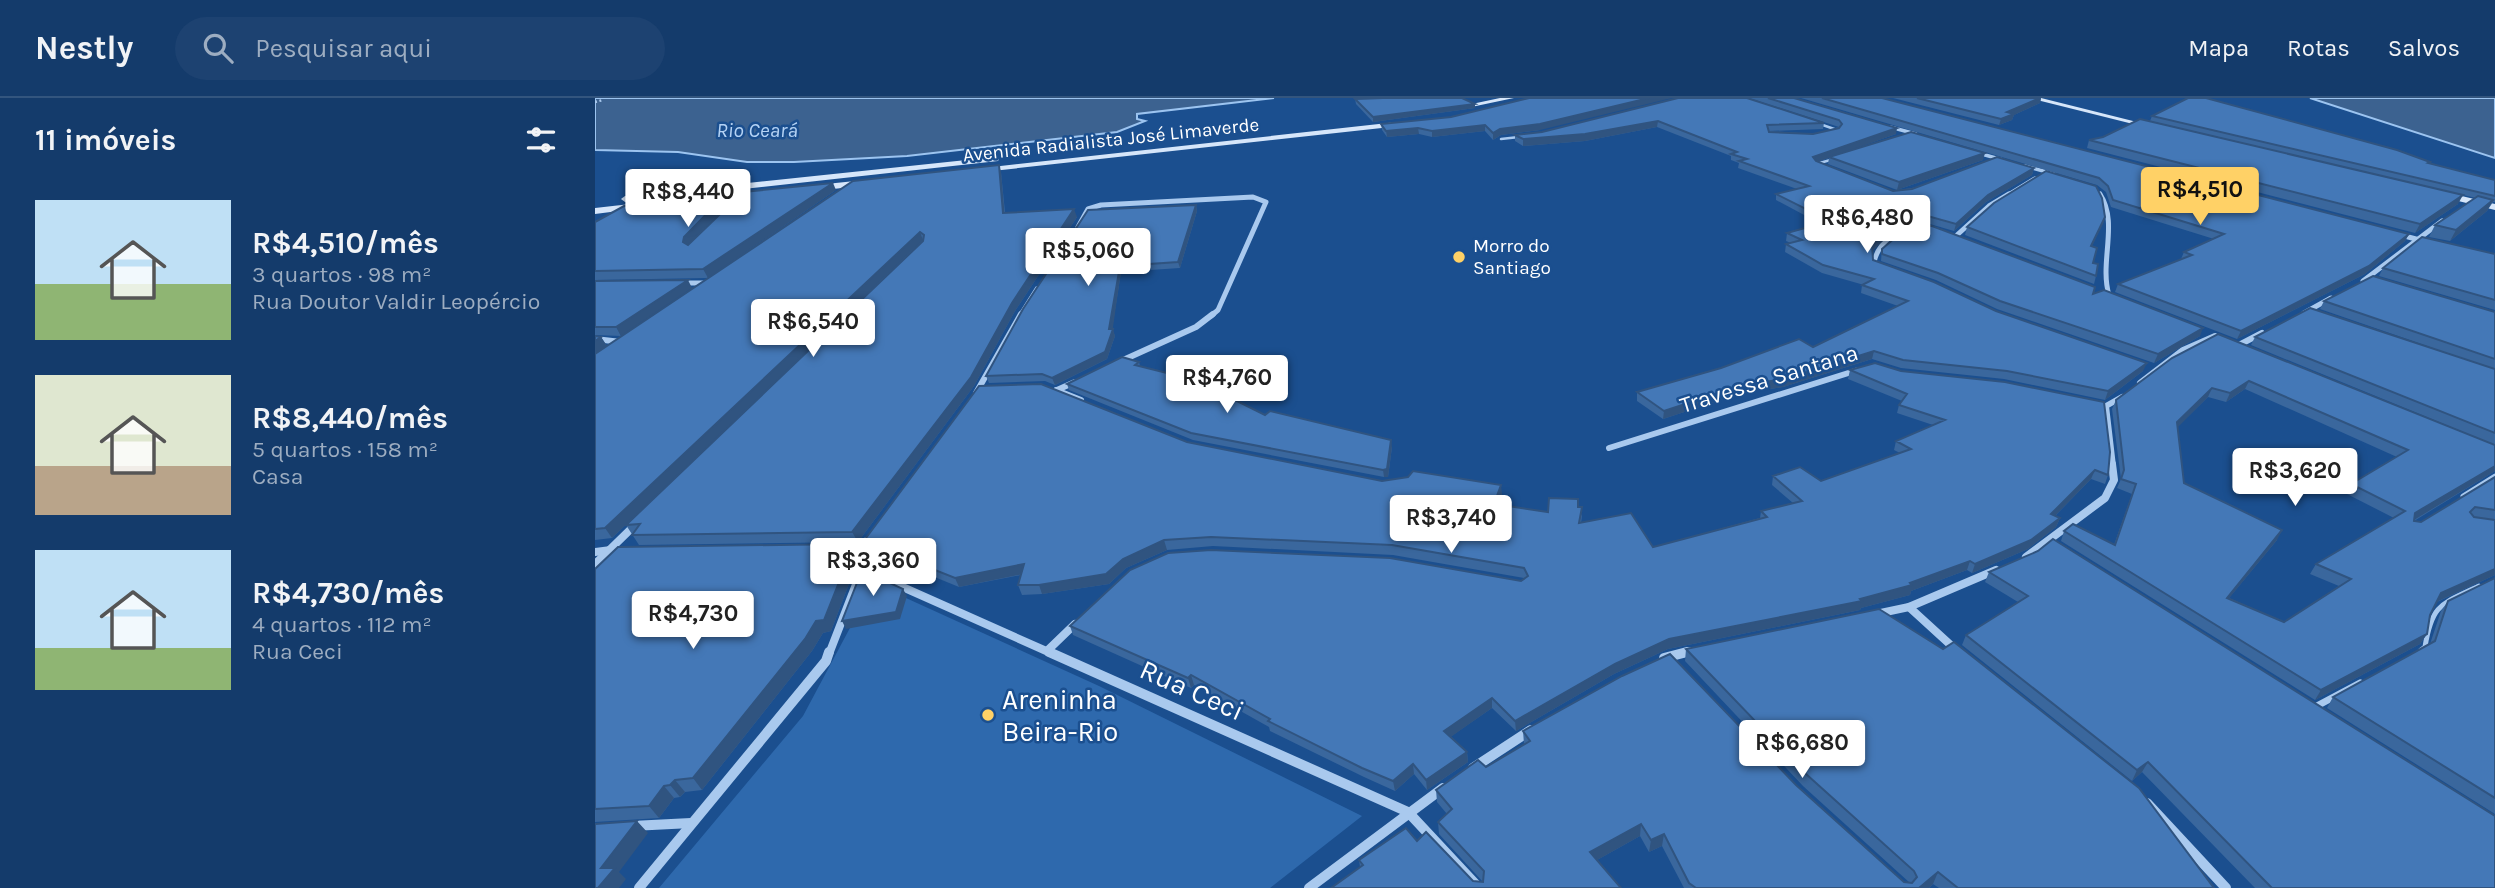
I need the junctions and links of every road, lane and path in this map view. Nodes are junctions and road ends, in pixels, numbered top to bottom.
1 (1510, 98) edge
2 (2032, 98) edge
3 (603, 100) dead end
4 (595, 102) edge
5 (1521, 104) edge
6 (1400, 116) edge
7 (1813, 121) edge
8 (1409, 123) edge
9 (1888, 126) edge
10 (2162, 129) edge
11 (1826, 133) edge
12 (1913, 133) junction
13 (1523, 137) edge
14 (1925, 137) edge
15 (1901, 138) edge
16 (1501, 139) edge
17 (1160, 146) junction
18 (1116, 150) junction
19 (1973, 151) edge
20 (1840, 157) edge
21 (1997, 158) junction
22 (2009, 162) edge
23 (1986, 163) edge
24 (2021, 165) edge
25 (1829, 169) edge
26 (2045, 172) junction
27 (2058, 176) edge
28 (853, 184) junction
29 (2084, 184) edge
30 (842, 192) edge
31 (2434, 192) edge
32 (744, 195) junction
33 (2472, 201) junction
34 (595, 202) edge
35 (736, 204) edge
36 (2495, 207) edge
37 (2461, 209) edge
38 (595, 211) edge
39 (2449, 216) edge
40 (1934, 230) edge
41 (1946, 232) edge
42 (2393, 233) edge
43 (1957, 235) junction
44 (1072, 237) edge
45 (2416, 239) junction
46 (1963, 241) edge
47 (2429, 242) edge
48 (1888, 269) edge
49 (721, 276) edge
50 (2368, 278) junction
51 (2381, 282) edge
52 (672, 283) edge
53 (710, 283) junction
54 (1041, 284) edge
55 (2356, 284) edge
56 (699, 290) edge
57 (2096, 290) edge
58 (2344, 291) edge
59 (2109, 295) junction
60 (2121, 299) edge
61 (2308, 311) junction
62 (2321, 315) edge
63 (2297, 316) edge
64 (2274, 328) edge
65 (2204, 331) edge
66 (632, 335) edge
67 (2216, 335) junction
68 (595, 339) edge
69 (621, 342) junction
70 (2239, 345) junction
71 (612, 348) edge
72 (2252, 350) edge
73 (2141, 364) edge
74 (1873, 365) edge
75 (1108, 367) edge
76 (2155, 369) junction
77 (1083, 379) edge
78 (1045, 387) edge
79 (993, 388) edge
80 (979, 389) junction
81 (1057, 390) junction
82 (971, 400) edge
83 (2093, 403) edge
84 (1094, 405) edge
85 (2106, 406) junction
86 (1609, 448) dead end
87 (2495, 476) edge
88 (2452, 503) edge
89 (639, 521) edge
90 (876, 528) edge
91 (2049, 541) junction
92 (2060, 548) edge
93 (610, 550) junction
94 (624, 550) edge
95 (847, 550) edge
96 (860, 550) junction
97 (595, 552) edge
98 (2018, 560) edge
99 (595, 564) edge
100 (2006, 565) edge
101 (862, 569) junction
102 (2483, 584) edge
103 (1909, 607) junction
104 (1086, 614) edge
105 (1869, 615) edge
106 (1710, 648) edge
107 (1048, 650) junction
108 (1960, 653) edge
109 (2416, 653) edge
110 (1670, 656) junction
111 (1658, 661) edge
112 (1679, 666) edge
113 (2373, 676) edge
114 (2300, 702) edge
115 (2311, 709) junction
116 (2323, 716) edge
117 (1542, 723) edge
118 (1464, 775) edge
119 (1453, 782) edge
120 (2135, 793) edge
121 (1408, 812) junction
122 (691, 823) junction
123 (624, 826) edge
124 (639, 888) edge
125 (1309, 888) edge
126 (1479, 888) edge
127 (2226, 888) edge

1 - 5 main road
2 - 10 main road
3 - 4 path
6 - 17 main road, Avenida Radialista José Limaverde
7 - 11 lane
8 - 17 main road, Avenida Radialista José Limaverde
9 - 12 street
12 - 14 street
12 - 15 lane
13 - 16 lane
17 - 18 main road, Avenida Radialista José Limaverde
18 - 28 main road, Avenida Radialista José Limaverde
18 - 34 main road, Avenida Radialista José Limaverde
19 - 21 street
20 - 25 lane
21 - 22 street
21 - 23 lane
24 - 26 street
26 - 27 street
26 - 43 street
28 - 30 street
28 - 32 main road, Avenida Radialista José Limaverde
29 - 59 street
31 - 33 main road
32 - 35 street
32 - 38 main road, Avenida Radialista José Limaverde
33 - 36 main road
33 - 37 street
39 - 45 street
40 - 48 street
41 - 43 street
42 - 45 street
43 - 46 street
44 - 75 street
45 - 47 street
45 - 50 street
49 - 53 street
50 - 51 street
50 - 55 street
52 - 53 street
53 - 56 street
54 - 80 street
57 - 59 street
58 - 61 street
59 - 60 street
61 - 62 street
61 - 63 street
64 - 70 street
65 - 67 street
66 - 69 street
67 - 70 street
67 - 76 street
68 - 69 street
69 - 71 street
70 - 72 street
73 - 76 street
74 - 86 street, Travessa Santana
76 - 85 street
77 - 81 street
78 - 81 street
79 - 80 street
80 - 82 street
81 - 84 street
83 - 85 street
85 - 91 street
87 - 88 lane
89 - 93 street
90 - 96 street
91 - 92 street
91 - 98 street
93 - 94 street
93 - 97 street
93 - 99 street
95 - 96 street
96 - 101 street
100 - 103 street
101 - 107 street, Rua Ceci
101 - 122 street
102 - 109 lane
103 - 105 street
103 - 108 street
104 - 107 street
106 - 110 street
107 - 121 street, Rua Ceci
110 - 111 street
110 - 112 street
113 - 115 lane
114 - 115 street
115 - 116 street
117 - 118 street
119 - 121 street
120 - 127 street
121 - 125 street
121 - 126 street, Rua Ceci
122 - 123 street
122 - 124 street

